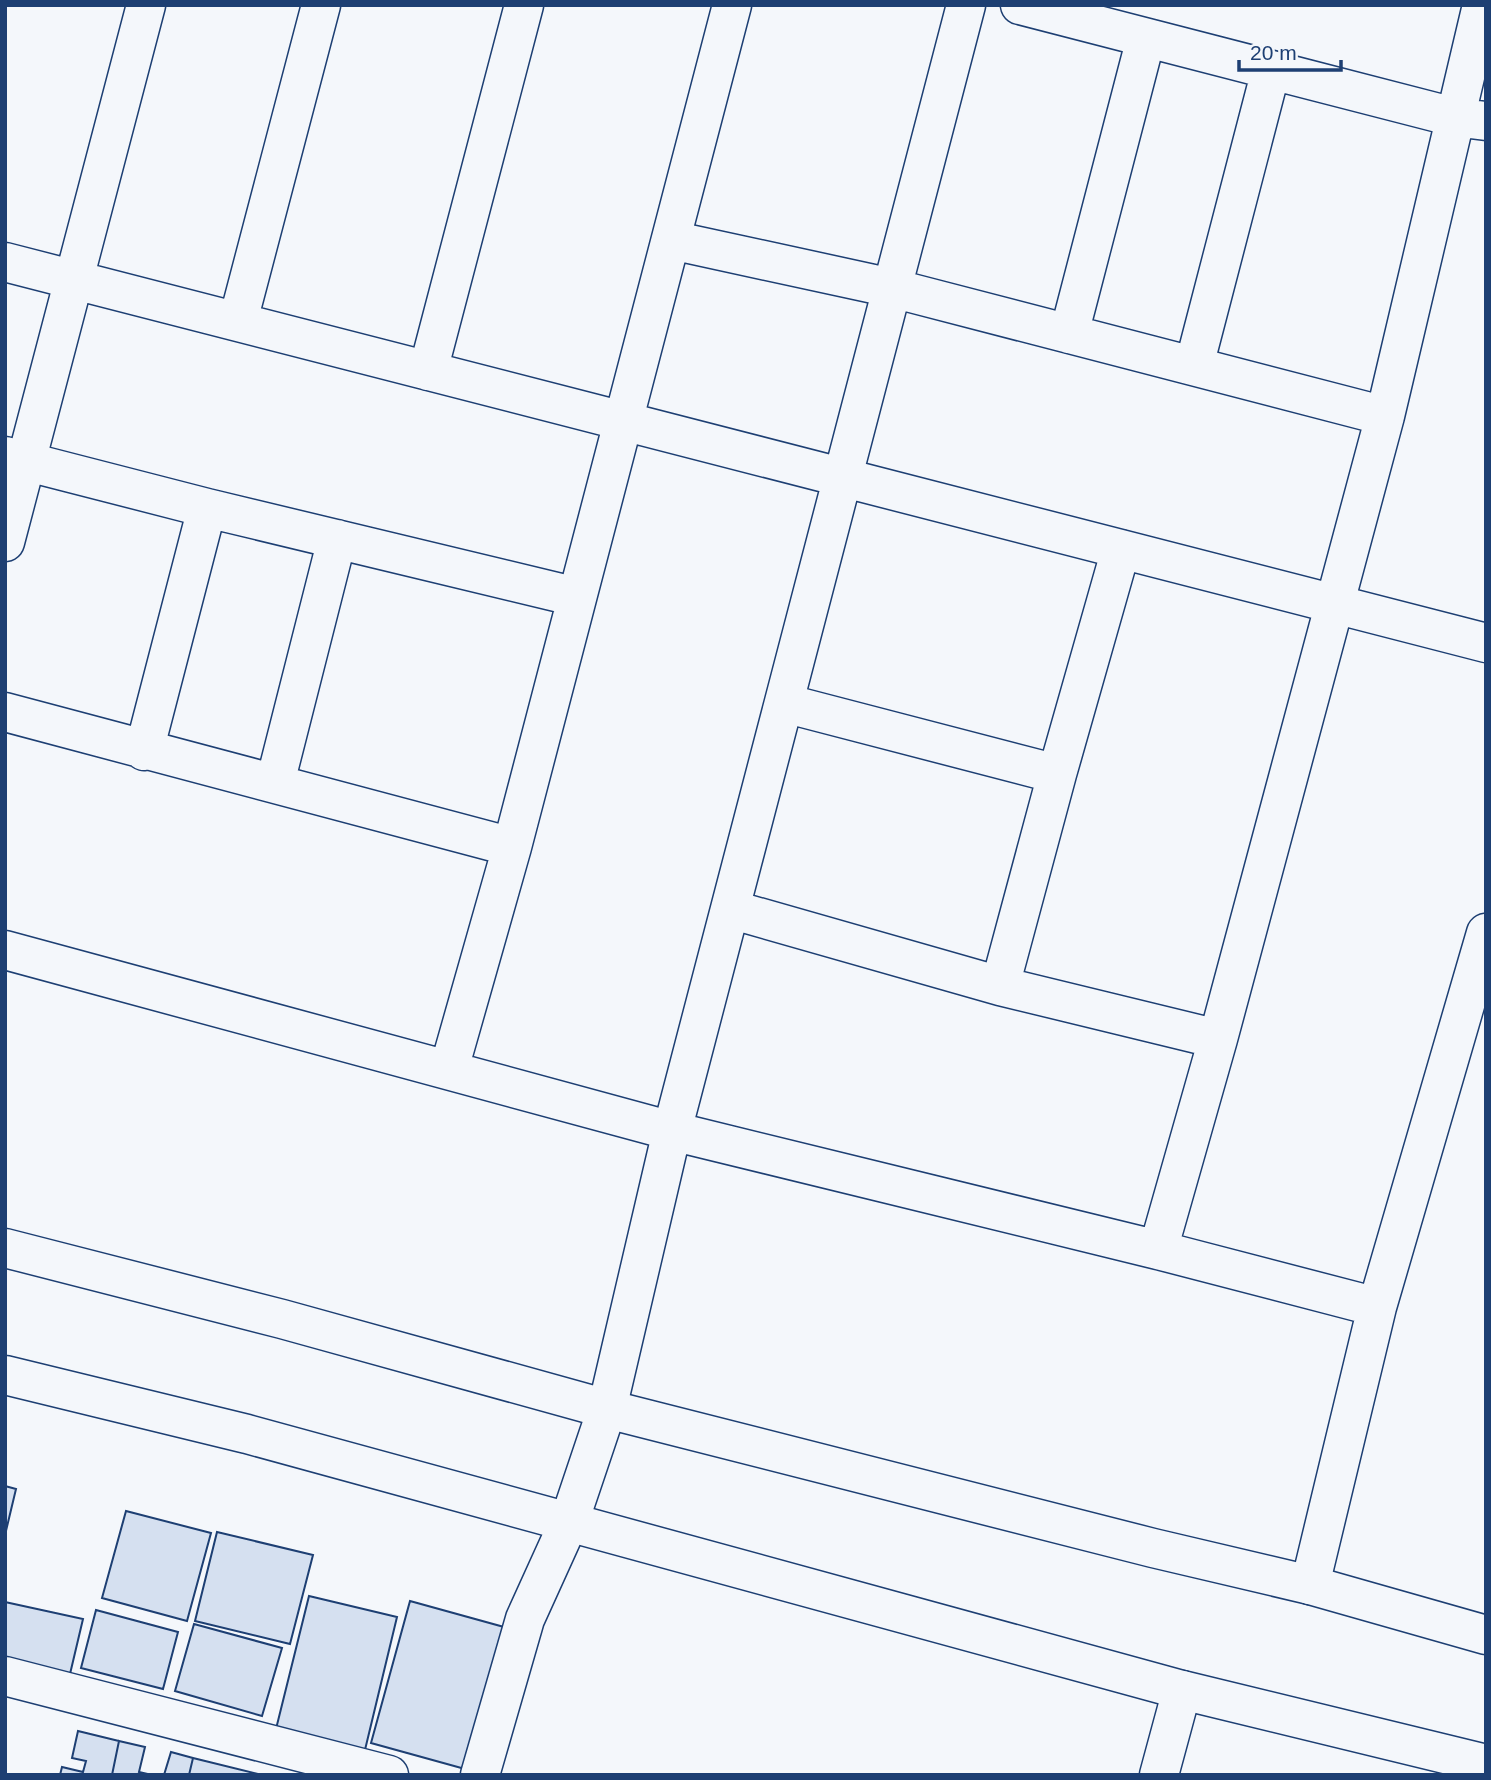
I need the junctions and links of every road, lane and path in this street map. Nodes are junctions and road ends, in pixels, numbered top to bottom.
1 (146, 5) edge
2 (321, 5) edge
3 (524, 5) edge
4 (732, 5) edge
5 (966, 5) edge
6 (1020, 5) edge
7 (1482, 5) edge
8 (1146, 38) junction
9 (1271, 70) junction
10 (1470, 119) edge
11 (671, 240) junction
12 (5, 261) edge
13 (74, 279) junction
14 (892, 288) junction
15 (238, 321) junction
16 (1069, 334) junction
17 (1194, 366) junction
18 (428, 371) junction
19 (1385, 416) junction
20 (624, 421) junction
21 (16, 458) edge
22 (842, 477) junction
23 (207, 508) junction
24 (337, 539) junction
25 (5, 542) edge
26 (1121, 549) junction
27 (577, 597) junction
28 (1334, 604) junction
29 (1486, 643) edge
30 (784, 703) junction
31 (5, 712) edge
32 (144, 751) junction
33 (1057, 774) junction
34 (275, 783) junction
35 (512, 847) junction
36 (730, 909) junction
37 (1486, 933) edge
38 (5, 950) edge
39 (1000, 986) junction
40 (1218, 1039) junction
41 (449, 1069) junction
42 (672, 1131) junction
43 (5, 1248) edge
44 (1158, 1250) junction
45 (1377, 1307) junction
46 (5, 1376) edge
47 (607, 1409) junction
48 (569, 1522) junction
49 (1311, 1585) junction
50 (1486, 1635) edge
51 (6, 1681) edge
52 (1182, 1690) junction
53 (1486, 1765) edge
54 (389, 1775) edge
55 (480, 1775) edge
56 (1159, 1775) edge

1 - 13 street
2 - 15 street
3 - 18 street
4 - 11 street
5 - 14 street
6 - 8 street
7 - 10 street
8 - 9 street
8 - 16 street
9 - 10 street
9 - 17 street
10 - 19 street
11 - 14 street
11 - 20 street
12 - 13 street
13 - 15 street
13 - 21 street
14 - 16 street
14 - 22 street
15 - 18 street
16 - 17 street
17 - 19 street
18 - 20 street
19 - 28 street
20 - 22 street
20 - 27 street
21 - 23 street
21 - 25 street
22 - 26 street
22 - 30 street
23 - 24 street
23 - 32 street
24 - 27 street
24 - 34 street
26 - 28 street
26 - 33 street
27 - 35 street
28 - 29 street
28 - 40 street
30 - 33 street
30 - 36 street
31 - 32 street
32 - 34 street
33 - 39 street
34 - 35 street
35 - 41 street
36 - 39 street
36 - 42 street
37 - 45 street
38 - 41 street
39 - 40 street
40 - 44 street
41 - 42 street
42 - 44 street
42 - 47 street
43 - 47 street
44 - 45 street
45 - 49 street
46 - 48 street
47 - 48 street
47 - 49 street
48 - 52 street
48 - 55 street
49 - 50 street
51 - 54 street
52 - 53 street
52 - 56 street

